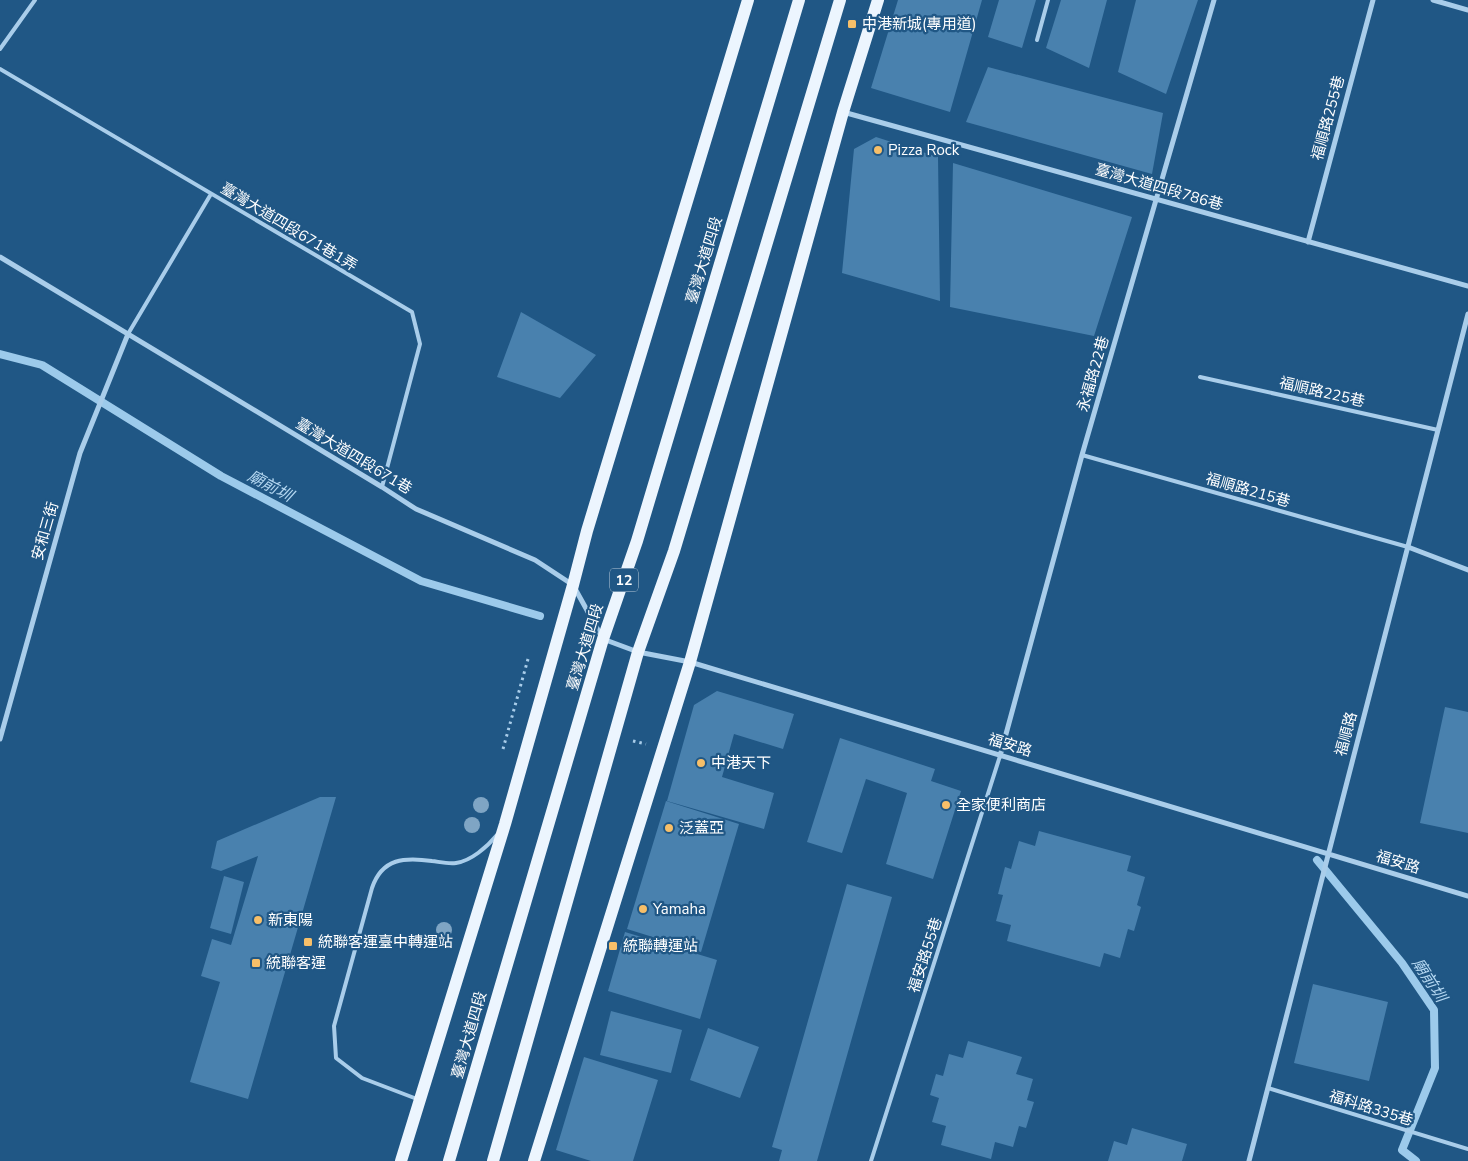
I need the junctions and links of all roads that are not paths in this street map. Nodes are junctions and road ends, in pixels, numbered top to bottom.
1 (35, 0) edge
2 (748, 0) edge
3 (799, 0) edge
4 (840, 0) edge
5 (878, 0) edge
6 (1048, 0) edge
7 (1214, 0) edge
8 (1373, 0) edge
9 (1433, 0) edge
10 (1468, 10) edge
11 (1038, 40) dead end
12 (0, 49) edge
13 (0, 68) edge
14 (843, 112) junction
15 (212, 194) junction
16 (1157, 200) junction
17 (1308, 242) junction
18 (0, 257) edge
19 (1468, 286) edge
20 (1468, 314) edge
21 (128, 334) junction
22 (1200, 377) dead end
23 (1438, 430) junction
24 (1082, 455) junction
25 (382, 487) junction
26 (1408, 547) junction
27 (1468, 570) edge
28 (573, 585) junction
29 (603, 640) junction
30 (638, 652) junction
31 (690, 662) junction
32 (0, 739) edge
33 (1000, 756) junction
34 (505, 824) junction
35 (1328, 854) junction
36 (1468, 896) edge
37 (1268, 1088) junction
38 (419, 1100) junction
39 (1468, 1149) edge
40 (401, 1161) edge
41 (449, 1161) edge
42 (493, 1161) edge
43 (534, 1161) edge
44 (871, 1161) edge
45 (1249, 1161) edge

1 - 12 lane
2 - 28 main road, 臺灣大道四段
3 - 29 main road, 臺灣大道四段 / 12
4 - 30 main road, 12
5 - 14 main road
6 - 11 lane
7 - 16 street, 永福路22巷
8 - 17 street, 福順路255巷
9 - 10 street
13 - 15 lane, 臺灣大道四段671巷1弄
14 - 16 street, 臺灣大道四段786巷
14 - 31 main road
15 - 21 lane
15 - 25 lane, 臺灣大道四段671巷1弄
16 - 17 street, 臺灣大道四段786巷
16 - 24 street, 永福路22巷
17 - 19 street, 臺灣大道四段786巷
18 - 21 street, 臺灣大道四段671巷
20 - 23 street, 福順路
21 - 25 street, 臺灣大道四段671巷
21 - 32 street, 安和三街
22 - 23 lane, 福順路225巷
23 - 26 street, 福順路
24 - 26 lane, 福順路215巷
24 - 33 street, 永福路22巷
25 - 28 street, 臺灣大道四段671巷
26 - 27 street
26 - 35 street, 福順路
28 - 29 street
28 - 34 main road, 臺灣大道四段
29 - 30 street, 福安路
29 - 41 main road, 臺灣大道四段 / 12
30 - 31 street, 福安路
30 - 42 main road, 12
31 - 33 street, 福安路
31 - 43 main road
33 - 35 street, 福安路
33 - 44 lane, 福安路55巷
34 - 38 main road, 臺灣大道四段
34 - 38 lane
35 - 36 street, 福安路
35 - 37 street, 福順路
37 - 39 lane, 福科路335巷
37 - 45 street, 福順路
38 - 40 main road, 臺灣大道四段

